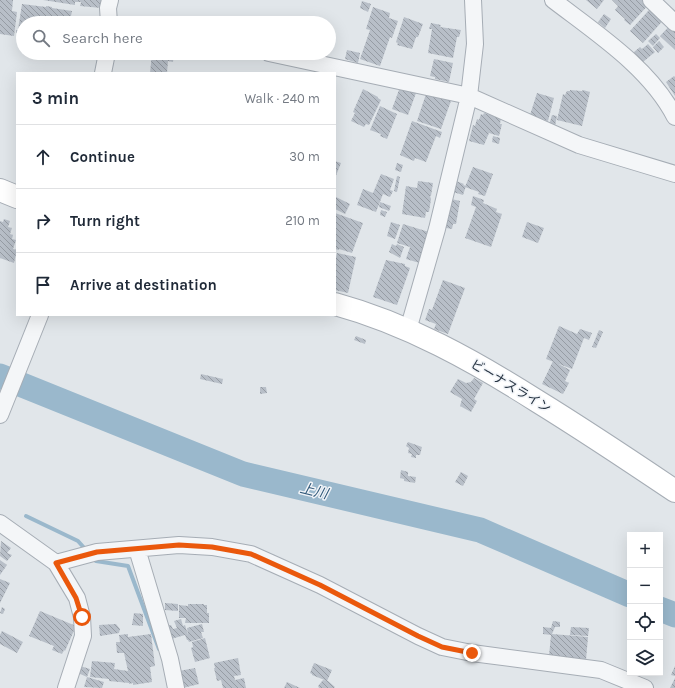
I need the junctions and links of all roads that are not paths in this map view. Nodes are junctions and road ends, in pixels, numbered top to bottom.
1 (110, 0) edge
2 (473, 0) edge
3 (553, 0) edge
4 (651, 0) edge
5 (109, 16) edge
6 (675, 23) edge
7 (106, 60) edge
8 (302, 60) edge
9 (103, 72) edge
10 (469, 96) junction
11 (675, 117) edge
12 (675, 174) edge
13 (0, 190) edge
14 (16, 197) edge
15 (336, 304) edge
16 (40, 316) edge
17 (408, 330) junction
18 (3, 409) edge
19 (675, 491) edge
20 (0, 523) edge
21 (137, 549) junction
22 (56, 563) junction
23 (66, 688) edge
24 (176, 688) edge
25 (645, 688) edge

1 - 5 street
2 - 10 street
3 - 11 street
4 - 6 street
7 - 9 street
8 - 10 street
10 - 12 street
10 - 17 street
13 - 14 main road
15 - 17 main road, ビーナスライン
16 - 18 street
17 - 19 main road, ビーナスライン
20 - 22 street
21 - 22 street
21 - 24 street
21 - 25 street
22 - 23 street

